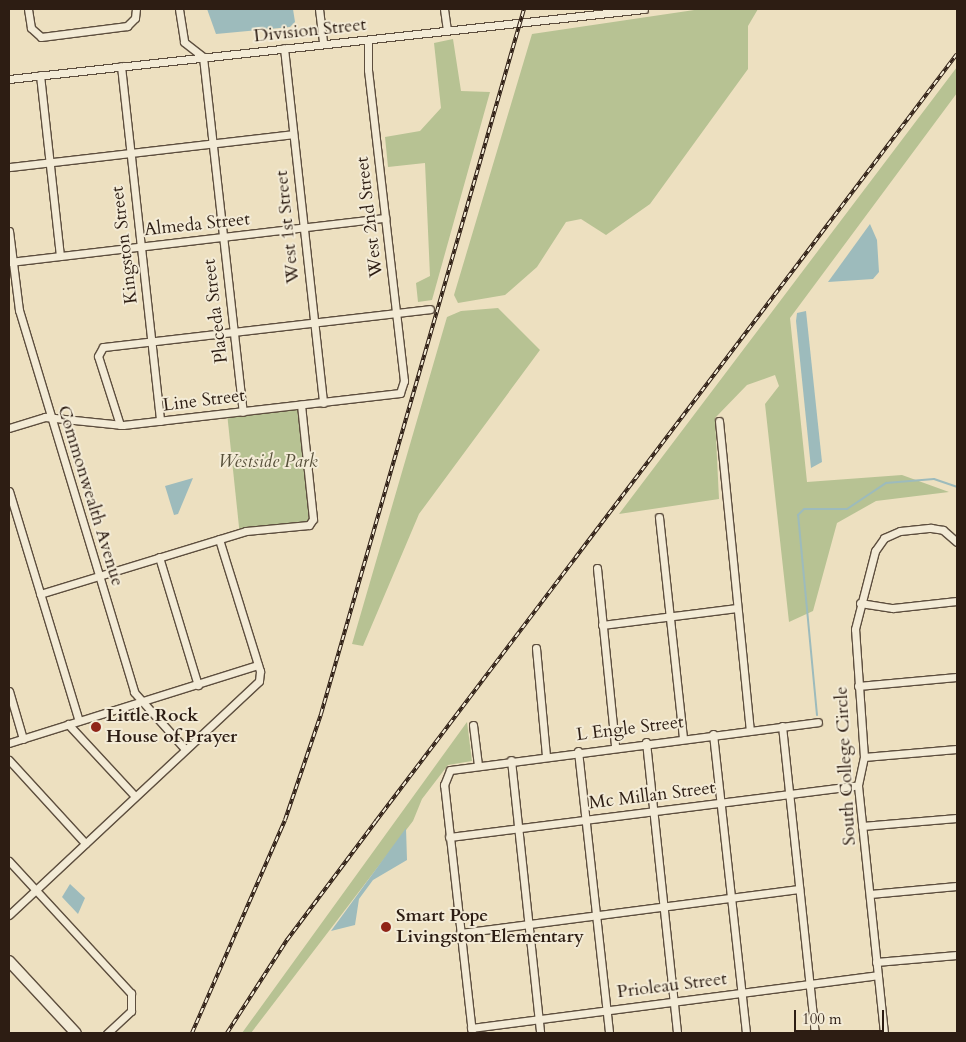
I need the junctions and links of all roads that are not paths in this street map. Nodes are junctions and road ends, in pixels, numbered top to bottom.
1 (28, 9) edge
2 (136, 9) edge
3 (179, 9) edge
4 (320, 9) edge
5 (444, 9) edge
6 (644, 9) edge
7 (447, 31) junction
8 (368, 40) junction
9 (323, 43) junction
10 (284, 48) junction
11 (203, 57) junction
12 (120, 66) junction
13 (40, 75) junction
14 (9, 79) edge
15 (293, 134) junction
16 (212, 143) junction
17 (130, 152) junction
18 (50, 162) junction
19 (9, 167) edge
20 (385, 218) junction
21 (304, 228) junction
22 (9, 231) edge
23 (222, 237) junction
24 (141, 246) junction
25 (60, 256) junction
26 (11, 262) edge
27 (16, 299) junction
28 (9, 302) edge
29 (430, 309) dead end
30 (396, 313) junction
31 (314, 323) junction
32 (233, 332) junction
33 (152, 341) junction
34 (402, 390) joint
35 (323, 403) junction
36 (300, 405) junction
37 (243, 412) junction
38 (51, 418) junction
39 (160, 421) junction
40 (719, 421) dead end
41 (120, 425) junction
42 (9, 428) edge
43 (9, 491) edge
44 (659, 517) dead end
45 (219, 539) junction
46 (957, 542) edge
47 (160, 557) junction
48 (596, 568) dead end
49 (99, 576) junction
50 (40, 594) junction
51 (957, 601) edge
52 (860, 603) junction
53 (737, 608) junction
54 (670, 615) junction
55 (602, 625) junction
56 (536, 648) dead end
57 (258, 665) junction
58 (957, 677) edge
59 (198, 685) junction
60 (858, 686) junction
61 (9, 691) edge
62 (140, 702) junction
63 (79, 721) junction
64 (818, 722) dead end
65 (68, 724) junction
66 (473, 725) dead end
67 (782, 726) junction
68 (750, 730) junction
69 (713, 734) junction
70 (683, 738) junction
71 (23, 739) junction
72 (646, 742) junction
73 (9, 743) edge
74 (614, 746) junction
75 (185, 749) junction
76 (957, 749) edge
77 (578, 750) junction
78 (546, 755) junction
79 (864, 757) junction
80 (9, 760) edge
81 (511, 760) junction
82 (478, 765) junction
83 (858, 784) junction
84 (788, 794) junction
85 (135, 796) junction
86 (721, 803) junction
87 (653, 811) junction
88 (957, 818) edge
89 (586, 820) junction
90 (862, 826) junction
91 (518, 828) junction
92 (449, 838) junction
93 (85, 843) junction
94 (9, 861) edge
95 (957, 886) edge
96 (799, 889) junction
97 (35, 890) junction
98 (870, 894) junction
99 (731, 898) junction
100 (664, 906) junction
101 (9, 915) edge
102 (596, 915) junction
103 (528, 924) junction
104 (460, 933) junction
105 (957, 955) edge
106 (9, 961) edge
107 (876, 962) junction
108 (878, 975) junction
109 (809, 984) junction
110 (742, 992) junction
111 (674, 1002) junction
112 (606, 1010) junction
113 (538, 1019) junction
114 (472, 1031) edge
115 (76, 1033) edge
116 (107, 1033) edge
117 (540, 1033) edge
118 (609, 1033) edge
119 (677, 1033) edge
120 (746, 1033) edge
121 (815, 1033) edge
122 (884, 1033) edge

1 - 2 street
3 - 11 street
4 - 9 street
5 - 7 street
6 - 7 street, Division Street
7 - 8 street, Division Street
8 - 9 street, Division Street
8 - 20 street, West 2nd Street
9 - 10 street, Division Street
10 - 11 street, Division Street
10 - 15 street, West 1st Street
11 - 12 street, Division Street
11 - 16 street, Placeda Street
12 - 13 street, Division Street
12 - 17 street, Kingston Street
13 - 14 street, Division Street
13 - 18 street
15 - 16 street
15 - 21 street, West 1st Street
16 - 17 street
16 - 23 street, Placeda Street
17 - 18 street
17 - 24 street, Kingston Street
18 - 19 street
18 - 25 street
20 - 21 street, Almeda Street
20 - 30 street, West 2nd Street
21 - 23 street, Almeda Street
21 - 31 street, West 1st Street
22 - 26 street, Commonwealth Avenue
23 - 24 street, Almeda Street
23 - 32 street, Placeda Street
24 - 25 street, Almeda Street
24 - 33 street, Kingston Street
25 - 26 street, Almeda Street
26 - 27 street, Commonwealth Avenue
27 - 28 street
27 - 38 street, Commonwealth Avenue
29 - 30 street
30 - 31 street
30 - 34 street, West 2nd Street
31 - 32 street
31 - 35 street, West 1st Street
32 - 33 street
32 - 37 street, Placeda Street
33 - 39 street, Kingston Street
33 - 41 street
34 - 35 street, Line Street
35 - 36 street, Line Street
36 - 37 street, Line Street
36 - 45 street
37 - 39 street, Line Street
38 - 41 street, Line Street
38 - 42 street, Line Street
38 - 49 street, Commonwealth Avenue
39 - 41 street, Line Street
40 - 53 street
43 - 50 street
44 - 54 street
45 - 47 street
45 - 57 street
46 - 52 street, South College Circle
47 - 49 street
47 - 59 street
48 - 55 street
49 - 50 street
49 - 62 street, Commonwealth Avenue
50 - 63 street
51 - 52 street
52 - 60 street, South College Circle
53 - 54 street
53 - 68 street
54 - 55 street
54 - 70 street
55 - 74 street
56 - 78 street
57 - 59 street
57 - 75 street
58 - 60 street
59 - 62 street
60 - 79 street, South College Circle
61 - 71 street
62 - 63 street
62 - 75 street, Commonwealth Avenue
63 - 65 street
64 - 67 street, L Engle Street
65 - 71 street
65 - 85 street
66 - 82 street
67 - 68 street, L Engle Street
67 - 84 street
68 - 69 street, L Engle Street
69 - 70 street, L Engle Street
69 - 86 street
70 - 72 street, L Engle Street
71 - 73 street
72 - 74 street, L Engle Street
72 - 87 street
74 - 77 street, L Engle Street
75 - 85 street
76 - 79 street
77 - 78 street, L Engle Street
77 - 89 street
78 - 81 street, L Engle Street
79 - 83 street, South College Circle
80 - 93 street
81 - 82 street, L Engle Street
81 - 91 street
82 - 92 street, L Engle Street
83 - 84 street, Mc Millan Street
83 - 90 street, South College Circle
84 - 86 street, Mc Millan Street
84 - 96 street
85 - 93 street
86 - 87 street, Mc Millan Street
86 - 99 street
87 - 89 street, Mc Millan Street
87 - 100 street
88 - 90 street
89 - 91 street, Mc Millan Street
89 - 102 street
90 - 98 street, South College Circle
91 - 92 street, Mc Millan Street
91 - 103 street
92 - 104 street
93 - 97 street
94 - 97 street
95 - 98 street
96 - 99 street
96 - 109 street
97 - 101 street
97 - 116 street
98 - 107 street, South College Circle
99 - 100 street
99 - 110 street
100 - 102 street
100 - 111 street
102 - 103 street
102 - 112 street
103 - 104 street
103 - 113 street
104 - 114 street
105 - 107 street
106 - 115 street
107 - 108 street, South College Circle
108 - 109 street, Prioleau Street
108 - 122 street, South College Circle
109 - 110 street, Prioleau Street
109 - 121 street
110 - 111 street, Prioleau Street
110 - 120 street
111 - 112 street, Prioleau Street
111 - 119 street
112 - 113 street, Prioleau Street
112 - 118 street
113 - 114 street, Prioleau Street
113 - 117 street

